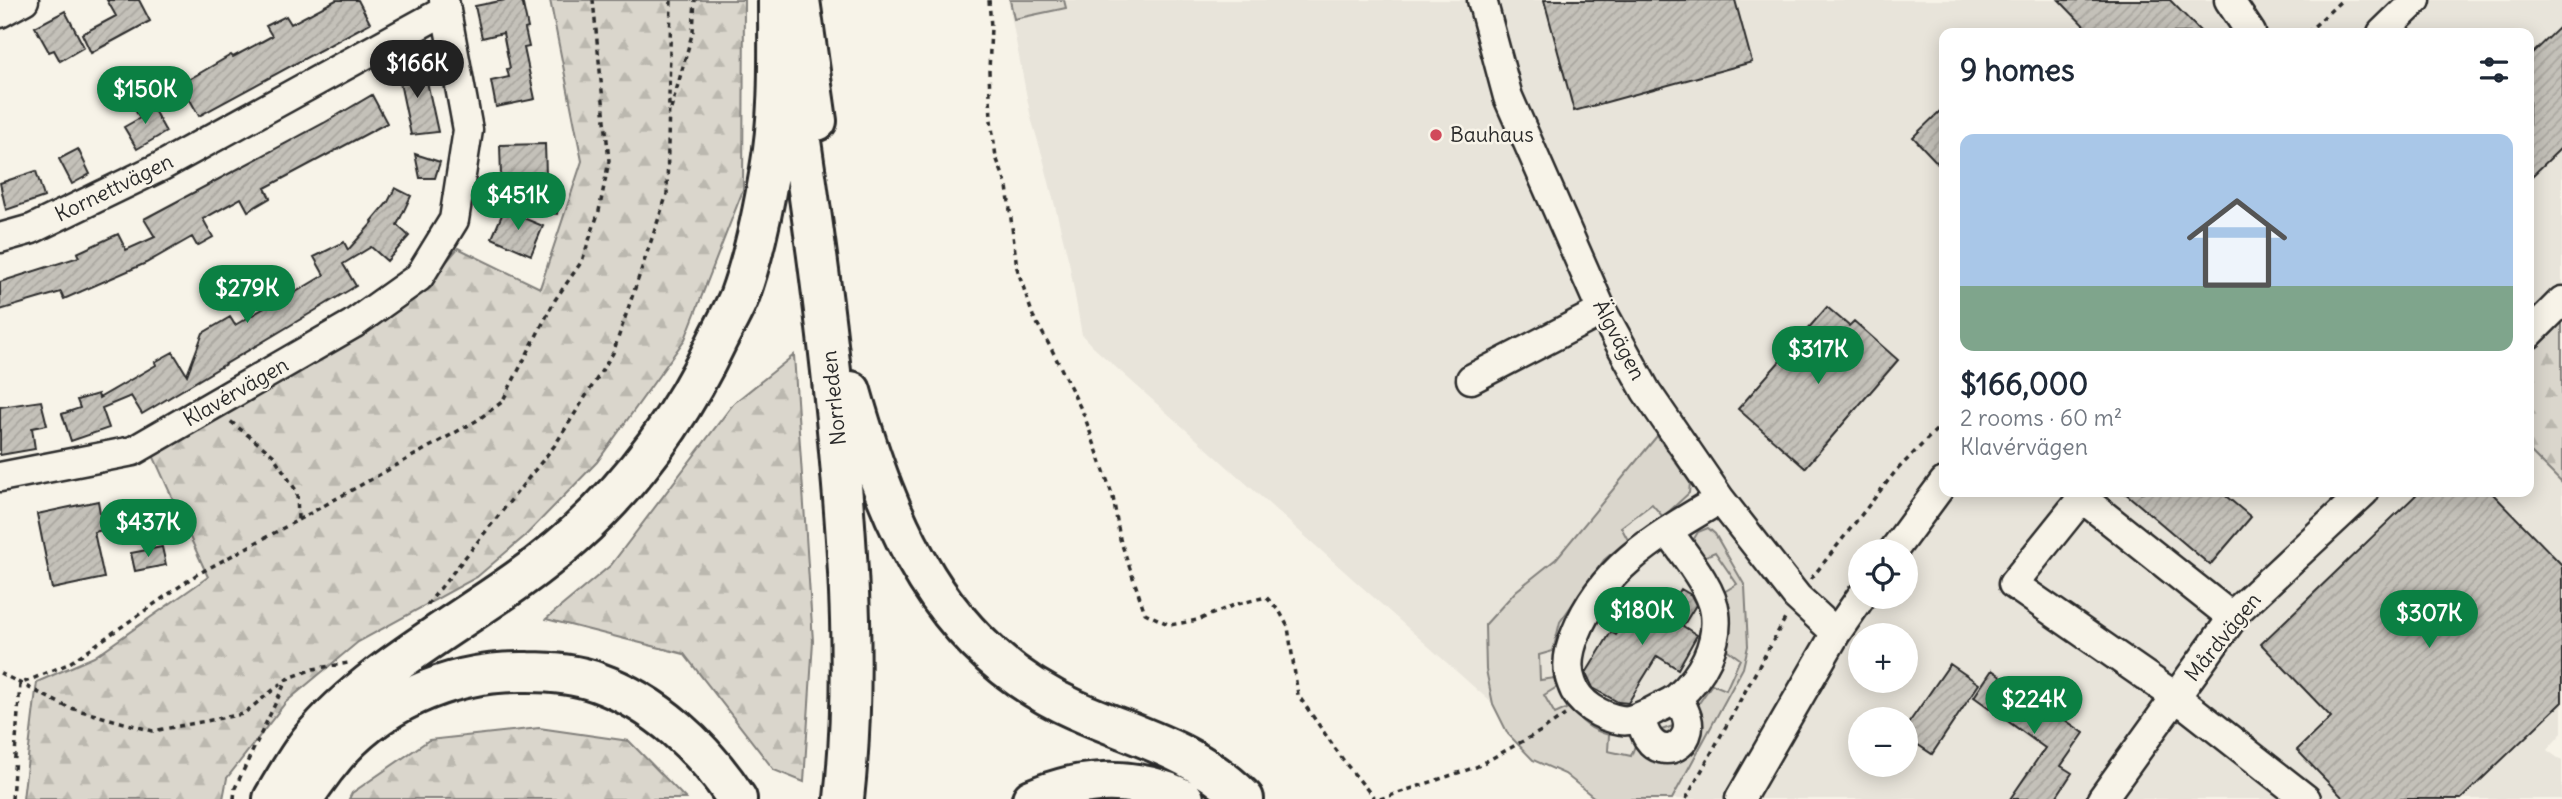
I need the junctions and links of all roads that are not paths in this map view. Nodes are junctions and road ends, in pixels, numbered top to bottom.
1 (24, 0) edge
2 (778, 0) edge
3 (800, 0) edge
4 (1482, 0) edge
5 (2229, 0) edge
6 (2416, 0) edge
7 (444, 5) edge
8 (0, 13) edge
9 (2248, 28) edge
10 (2387, 28) edge
11 (0, 238) edge
12 (2562, 301) edge
13 (1602, 311) junction
14 (2534, 329) edge
15 (1471, 379) dead end
16 (850, 388) junction
17 (0, 477) edge
18 (1939, 489) edge
19 (2359, 497) edge
20 (1720, 499) junction
21 (1668, 531) junction
22 (1902, 539) edge
23 (1853, 609) edge
24 (2233, 618) junction
25 (1836, 634) junction
26 (1678, 697) junction
27 (2176, 697) junction
28 (1640, 717) junction
29 (274, 799) edge
30 (304, 799) edge
31 (737, 799) edge
32 (844, 799) edge
33 (862, 799) edge
34 (1032, 799) edge
35 (1184, 799) edge
36 (1244, 799) edge
37 (1740, 799) edge
38 (2102, 799) edge
39 (2306, 799) edge

1 - 8 street
2 - 29 highway
2 - 32 highway, Norrleden
3 - 16 highway, Norrleden
4 - 13 street, Älgvägen
5 - 9 street
6 - 10 street
7 - 11 street, Kornettvägen
7 - 17 street, Klavérvägen
12 - 14 street
13 - 15 street
13 - 20 street, Älgvägen
16 - 33 highway, Norrleden
16 - 36 highway
18 - 22 street
19 - 24 street, Mårdvägen
20 - 21 street
20 - 25 street, Älgvägen
21 - 26 street
21 - 28 street
23 - 25 street
24 - 27 street, Mårdvägen
24 - 27 street
25 - 37 street
26 - 28 street
26 - 28 street
27 - 38 street, Mårdvägen
27 - 39 street
30 - 31 highway
34 - 35 highway

